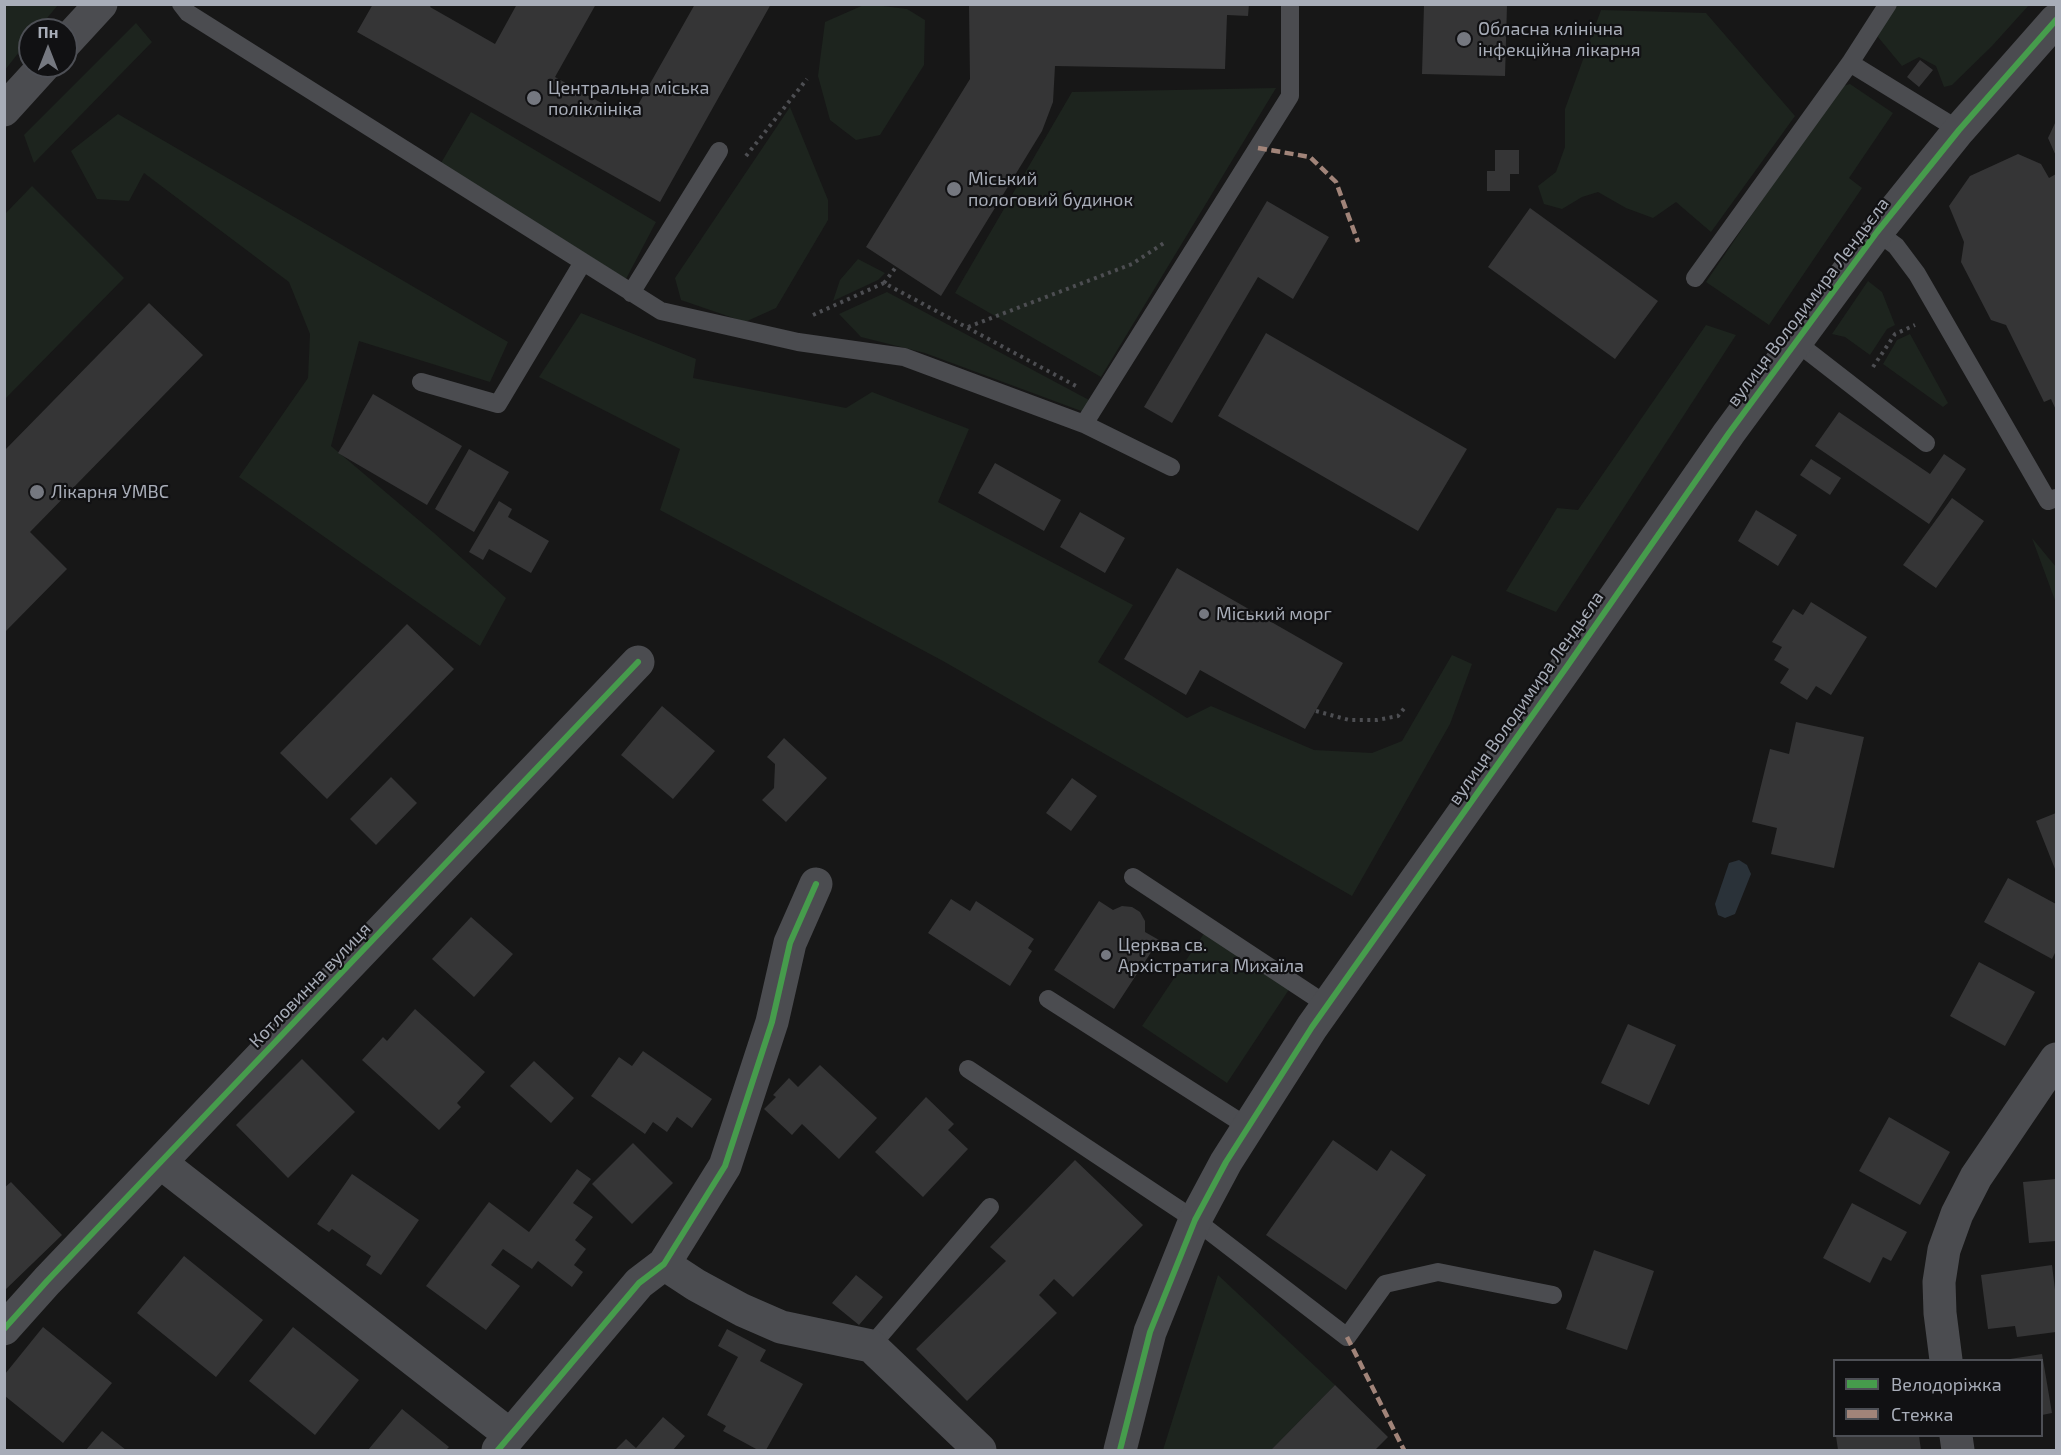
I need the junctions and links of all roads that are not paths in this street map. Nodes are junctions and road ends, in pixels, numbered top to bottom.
1 (101, 4) edge
2 (181, 4) edge
3 (1290, 4) edge
4 (1888, 4) edge
5 (2056, 20) edge
6 (78, 29) edge
7 (1850, 63) junction
8 (33, 78) edge
9 (4, 110) edge
10 (1959, 130) junction
11 (718, 151) road end
12 (1877, 232) junction
13 (583, 262) junction
14 (1695, 278) dead end
15 (631, 293) junction
16 (1796, 342) junction
17 (421, 382) dead end
18 (1084, 424) junction
19 (1926, 444) dead end
20 (1171, 467) dead end
21 (2056, 498) edge
22 (638, 662) dead end
23 (1134, 877) dead end
24 (816, 884) dead end
25 (1048, 999) dead end
26 (1327, 1005) junction
27 (2056, 1059) edge
28 (968, 1069) dead end
29 (1248, 1127) junction
30 (161, 1163) junction
31 (990, 1207) dead end
32 (1195, 1220) junction
33 (664, 1264) junction
34 (1553, 1295) dead end
35 (4, 1329) edge
36 (871, 1346) junction
37 (1946, 1359) edge
38 (504, 1443) edge
39 (980, 1450) edge
40 (1120, 1450) edge

1 - 6 street
2 - 13 lane
3 - 18 lane
4 - 7 lane
5 - 10 street, вулиця Володимира Лендьєла
7 - 10 lane
7 - 14 lane
8 - 9 street
10 - 12 street, вулиця Володимира Лендьєла
11 - 15 lane
12 - 16 street, вулиця Володимира Лендьєла
12 - 21 lane
13 - 15 lane
13 - 17 lane
15 - 18 lane
16 - 19 lane
16 - 26 street, вулиця Володимира Лендьєла
18 - 20 lane
22 - 30 street, Котловинна вулиця
23 - 26 lane
24 - 33 street
25 - 29 lane
26 - 29 street, вулиця Володимира Лендьєла
27 - 37 street
28 - 32 lane
29 - 32 street, вулиця Володимира Лендьєла
30 - 35 street, Котловинна вулиця
30 - 38 street
31 - 36 lane
32 - 34 lane
32 - 40 street, вулиця Володимира Лендьєла
33 - 36 street
33 - 38 street
36 - 39 street

